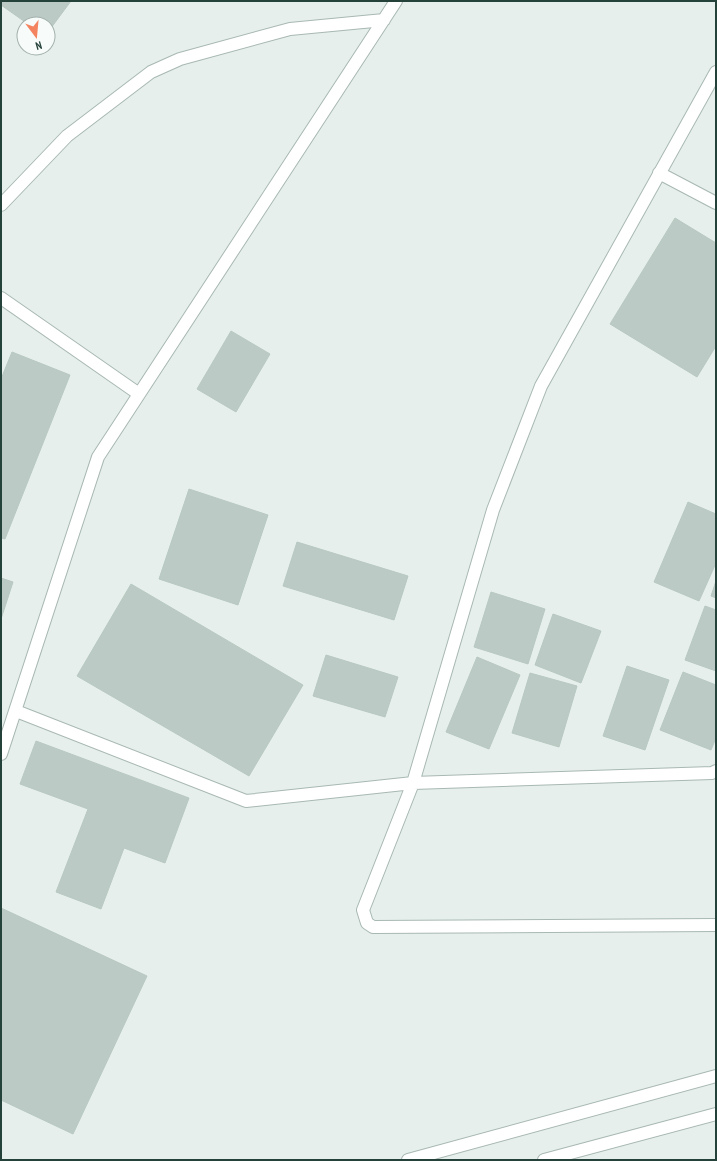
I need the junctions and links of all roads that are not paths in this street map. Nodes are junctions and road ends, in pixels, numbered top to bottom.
1 (396, 1) edge
2 (384, 20) junction
3 (716, 72) edge
4 (659, 173) junction
5 (716, 203) edge
6 (1, 205) edge
7 (1, 298) edge
8 (139, 394) junction
9 (16, 710) junction
10 (1, 754) edge
11 (716, 771) edge
12 (413, 783) junction
13 (716, 925) edge
14 (716, 1076) edge
15 (716, 1114) edge
16 (408, 1160) edge
17 (544, 1160) edge

1 - 2 street
2 - 6 street
2 - 8 street
3 - 4 street
4 - 5 street
4 - 12 street
7 - 8 street
8 - 9 street
9 - 10 street
9 - 12 street
11 - 12 street
12 - 13 street
14 - 16 street
15 - 17 street

